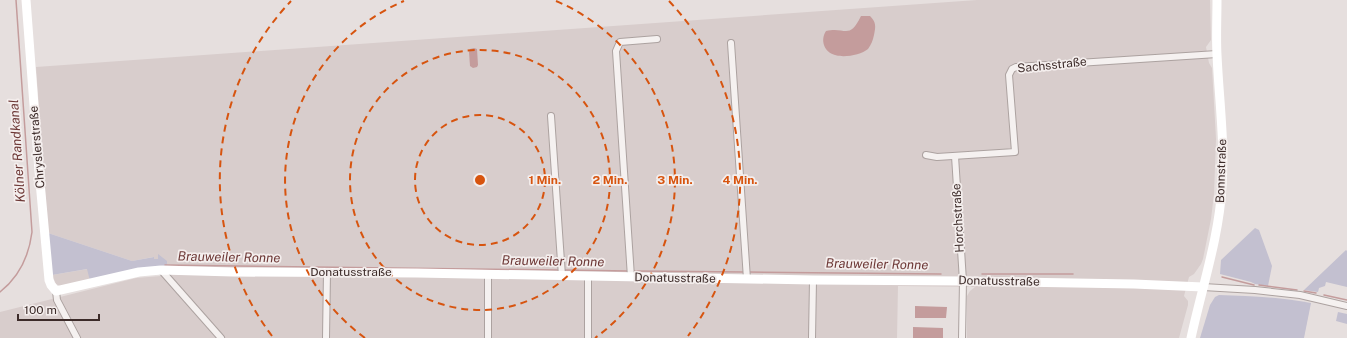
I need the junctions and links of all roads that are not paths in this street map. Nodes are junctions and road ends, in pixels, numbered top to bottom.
1 (26, 0) edge
2 (1217, 0) edge
3 (657, 39) dead end
4 (730, 43) dead end
5 (1217, 54) junction
6 (551, 116) dead end
7 (926, 154) dead end
8 (955, 156) junction
9 (161, 270) junction
10 (327, 272) junction
11 (488, 275) junction
12 (562, 275) junction
13 (588, 276) junction
14 (631, 276) junction
15 (747, 277) junction
16 (813, 280) junction
17 (963, 281) junction
18 (1203, 287) junction
19 (56, 291) junction
20 (1347, 306) edge
21 (77, 338) edge
22 (221, 338) edge
23 (326, 338) edge
24 (488, 338) edge
25 (588, 338) edge
26 (812, 338) edge
27 (962, 338) edge
28 (1191, 338) edge

1 - 19 street, Chryslerstraße
2 - 5 street, Bonnstraße
3 - 14 street
4 - 15 street
5 - 8 street, Sachsstraße
5 - 18 street, Bonnstraße
6 - 12 street
7 - 8 street, Sachsstraße
8 - 17 street, Horchstraße
9 - 10 street, Donatusstraße
9 - 19 street, Donatusstraße
9 - 22 street
10 - 11 street, Donatusstraße
10 - 23 street
11 - 12 street, Donatusstraße
11 - 24 street
12 - 13 street, Donatusstraße
13 - 14 street, Donatusstraße
13 - 25 street
14 - 15 street, Donatusstraße
15 - 16 street, Donatusstraße
16 - 17 street, Donatusstraße
16 - 26 street
17 - 18 street, Donatusstraße
17 - 27 street, Horchstraße
18 - 20 street, Donatusstraße
18 - 28 street, Bonnstraße
19 - 21 street

